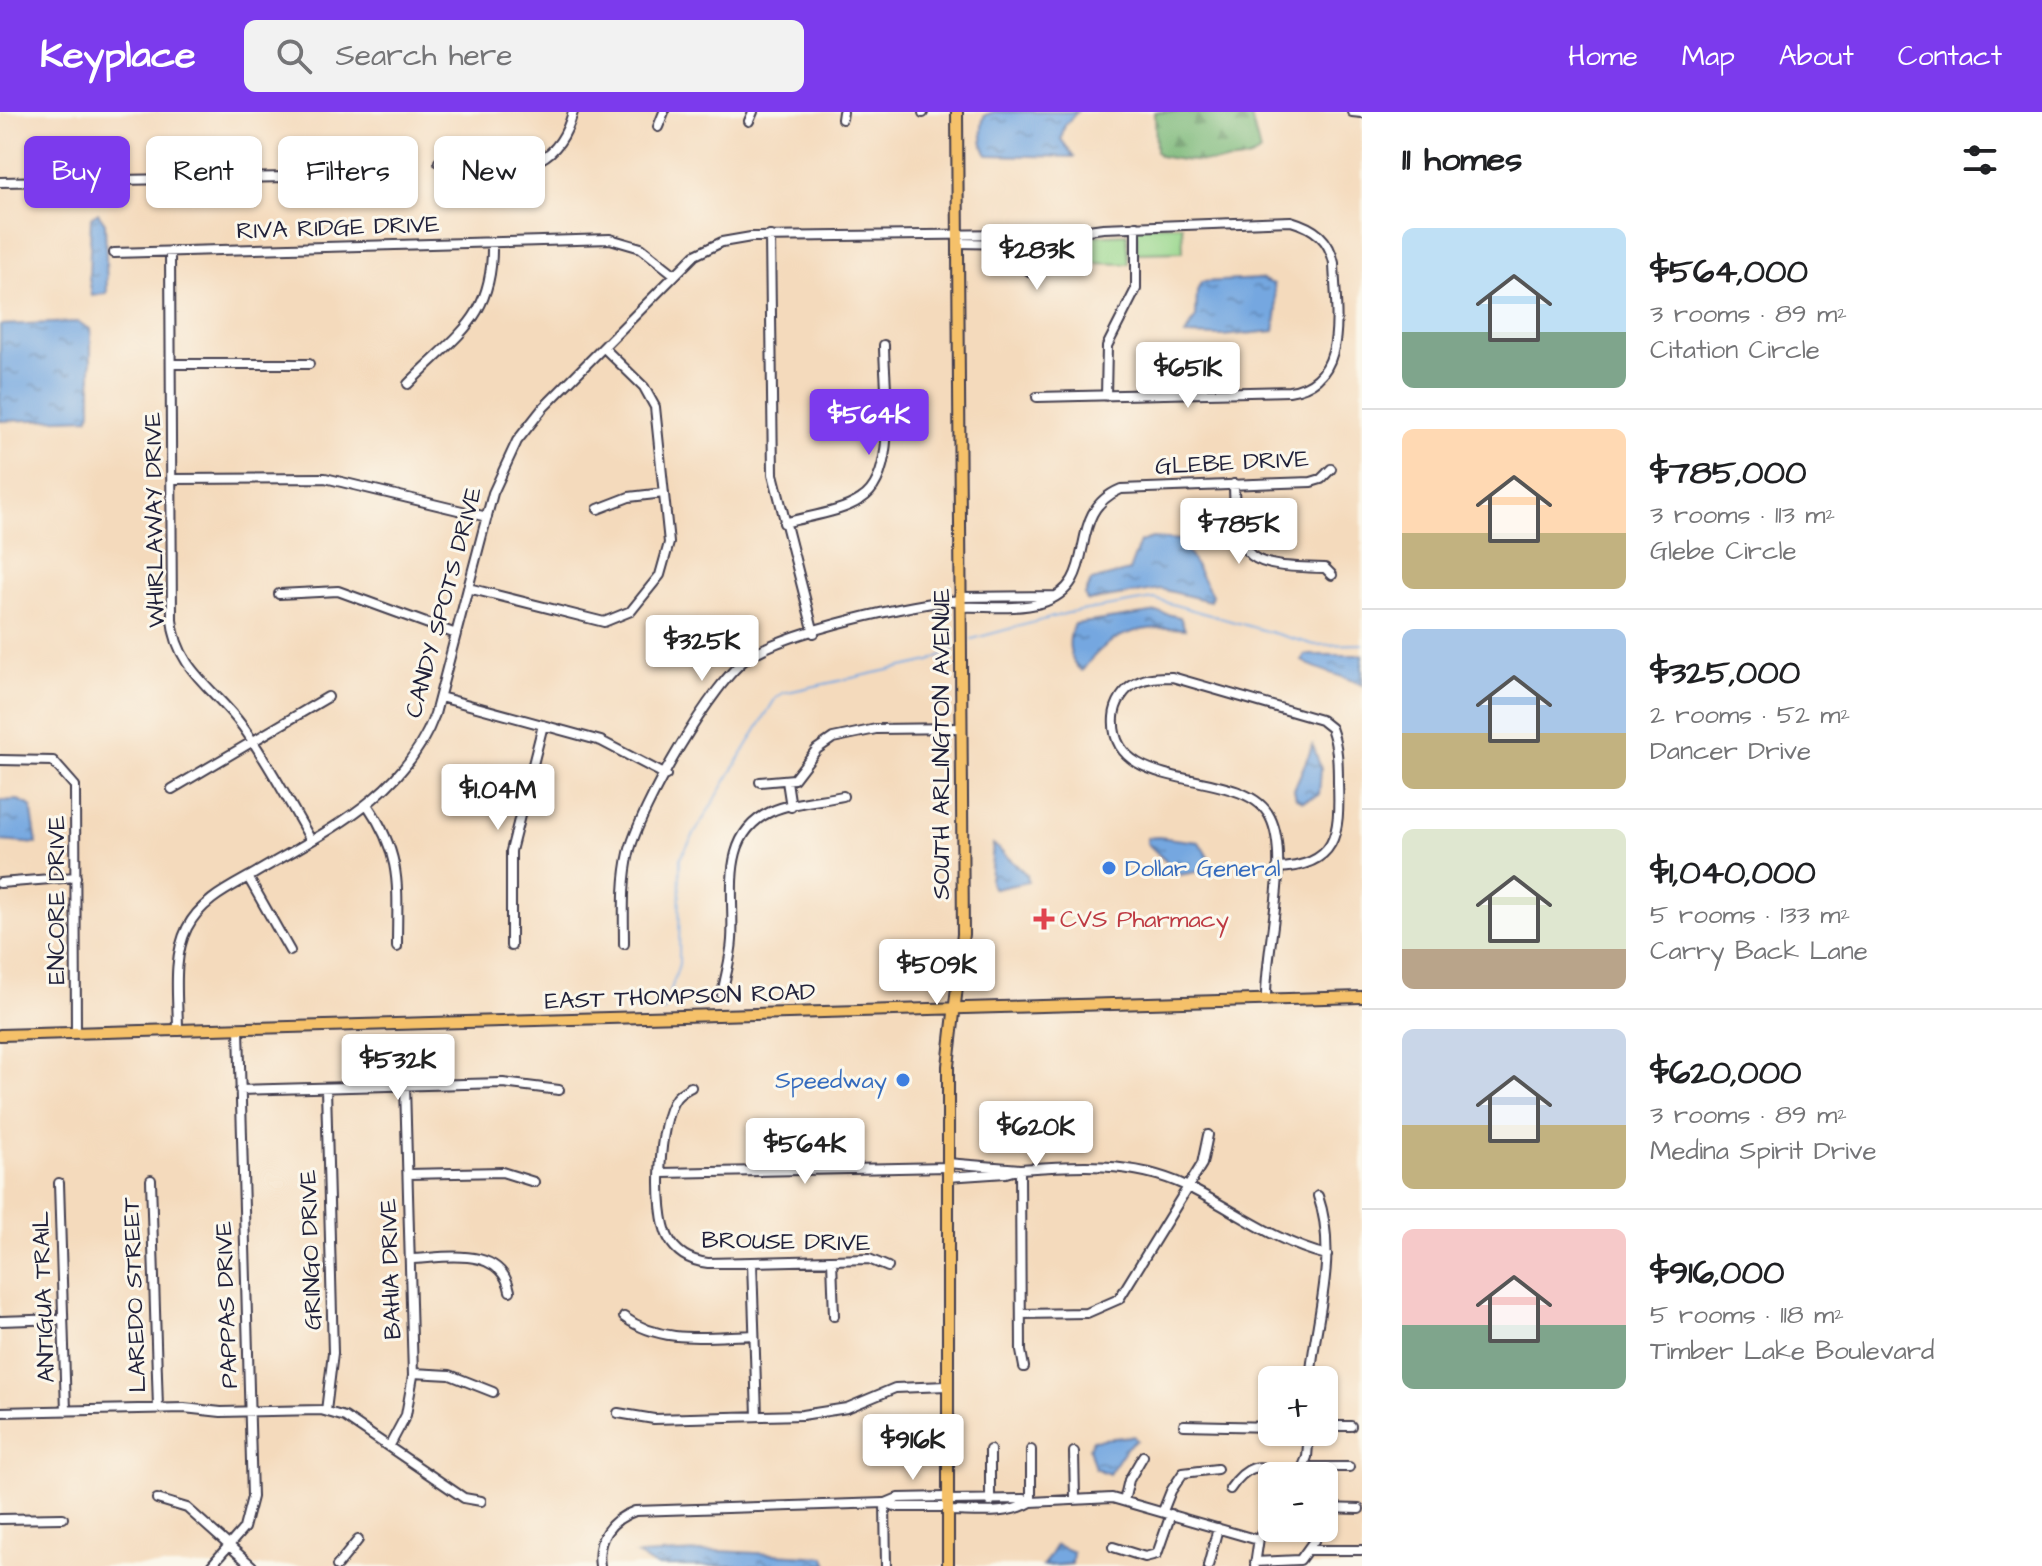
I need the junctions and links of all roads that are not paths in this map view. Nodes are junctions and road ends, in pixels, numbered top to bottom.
1 (573, 112) edge
2 (664, 112) edge
3 (957, 112) edge
4 (1352, 112) edge
5 (1362, 113) edge
6 (658, 127) dead end
7 (545, 155) edge
8 (278, 177) edge
9 (0, 182) edge
10 (1136, 226) junction
11 (770, 236) junction
12 (1044, 237) junction
13 (1024, 238) junction
14 (958, 239) junction
15 (492, 242) junction
16 (170, 251) junction
17 (114, 253) dead end
18 (674, 274) junction
19 (884, 345) dead end
20 (604, 348) junction
21 (171, 364) junction
22 (309, 364) dead end
23 (408, 384) dead end
24 (1106, 396) junction
25 (1037, 397) dead end
26 (1331, 469) dead end
27 (173, 479) junction
28 (1234, 484) junction
29 (664, 493) junction
30 (598, 509) dead end
31 (487, 517) junction
32 (784, 523) junction
33 (1332, 575) dead end
34 (468, 588) junction
35 (279, 594) dead end
36 (960, 601) junction
37 (814, 633) junction
38 (456, 634) junction
39 (328, 697) dead end
40 (440, 697) junction
41 (543, 725) junction
42 (961, 728) junction
43 (252, 742) junction
44 (0, 760) edge
45 (666, 775) junction
46 (787, 781) junction
47 (760, 782) dead end
48 (172, 789) dead end
49 (843, 796) dead end
50 (368, 806) junction
51 (791, 807) junction
52 (311, 840) junction
53 (1277, 868) junction
54 (76, 877) junction
55 (248, 877) junction
56 (0, 883) edge
57 (624, 944) dead end
58 (511, 946) dead end
59 (397, 947) dead end
60 (290, 951) dead end
61 (722, 995) dead end
62 (1362, 997) edge
63 (1266, 998) junction
64 (954, 1008) junction
65 (239, 1029) junction
66 (178, 1031) junction
67 (76, 1033) junction
68 (0, 1035) edge
69 (405, 1086) junction
70 (691, 1087) dead end
71 (326, 1088) junction
72 (240, 1090) junction
73 (559, 1090) dead end
74 (1208, 1135) dead end
75 (947, 1169) junction
76 (1020, 1169) junction
77 (662, 1173) junction
78 (408, 1174) junction
79 (151, 1180) dead end
80 (534, 1182) dead end
81 (59, 1183) dead end
82 (1188, 1187) junction
83 (1318, 1196) dead end
84 (1327, 1255) junction
85 (410, 1259) junction
86 (832, 1260) junction
87 (752, 1262) junction
88 (888, 1267) dead end
89 (510, 1291) dead end
90 (1021, 1314) junction
91 (834, 1316) dead end
92 (624, 1317) dead end
93 (63, 1319) junction
94 (0, 1321) edge
95 (754, 1335) junction
96 (1312, 1366) edge
97 (1024, 1367) dead end
98 (413, 1373) junction
99 (947, 1386) junction
100 (493, 1392) dead end
101 (158, 1408) junction
102 (66, 1411) junction
103 (249, 1411) junction
104 (326, 1411) junction
105 (0, 1412) edge
106 (618, 1413) dead end
107 (757, 1416) junction
108 (1184, 1425) dead end
109 (1338, 1426) edge
110 (1351, 1426) dead end
111 (1258, 1427) edge
112 (389, 1447) junction
113 (990, 1450) dead end
114 (1031, 1450) dead end
115 (1074, 1452) dead end
116 (1143, 1456) dead end
117 (1258, 1467) edge
118 (1349, 1467) dead end
119 (1338, 1468) edge
120 (1217, 1469) dead end
121 (1230, 1489) dead end
122 (1075, 1498) junction
123 (157, 1499) dead end
124 (990, 1500) junction
125 (481, 1501) dead end
126 (1124, 1501) junction
127 (1031, 1502) junction
128 (885, 1503) junction
129 (948, 1504) junction
130 (1338, 1508) edge
131 (1359, 1509) dead end
132 (990, 1511) junction
133 (1167, 1513) junction
134 (63, 1518) dead end
135 (0, 1519) edge
136 (1218, 1528) junction
137 (358, 1540) dead end
138 (1258, 1540) joint
139 (1313, 1542) edge
140 (230, 1546) junction
141 (1113, 1547) dead end
142 (1308, 1550) junction
143 (1362, 1550) edge
144 (1255, 1564) edge
145 (211, 1566) edge
146 (252, 1566) edge
147 (337, 1566) edge
148 (600, 1566) edge
149 (886, 1566) edge
150 (948, 1566) edge
151 (1208, 1566) edge

1 - 7 street
2 - 6 street
3 - 14 main road, SOUTH ARLINGTON AVENUE
4 - 5 street
8 - 9 street
10 - 12 street
10 - 24 street
10 - 24 street
11 - 14 street
11 - 18 street
11 - 32 street
12 - 13 street
12 - 13 street
13 - 14 street
14 - 36 main road, SOUTH ARLINGTON AVENUE
15 - 16 street, RIVA RIDGE DRIVE
15 - 18 street, RIVA RIDGE DRIVE
15 - 23 street
16 - 17 street, RIVA RIDGE DRIVE
16 - 21 street, WHIRLAWAY DRIVE
18 - 20 street, CANDY SPOTS DRIVE
19 - 32 street
20 - 29 street
20 - 31 street, CANDY SPOTS DRIVE
21 - 22 street
21 - 27 street, WHIRLAWAY DRIVE
24 - 25 street
26 - 28 street, GLEBE DRIVE
27 - 31 street
27 - 43 street, WHIRLAWAY DRIVE
28 - 33 street
28 - 36 street, GLEBE DRIVE
29 - 30 street
29 - 34 street
31 - 34 street, CANDY SPOTS DRIVE
32 - 37 street
34 - 38 street, CANDY SPOTS DRIVE
35 - 38 street
36 - 37 street, GLEBE DRIVE
36 - 42 main road, SOUTH ARLINGTON AVENUE
37 - 45 street, GLEBE DRIVE
38 - 40 street, CANDY SPOTS DRIVE
39 - 43 street
40 - 41 street
40 - 50 street, CANDY SPOTS DRIVE
41 - 45 street
41 - 58 street
42 - 46 street
42 - 64 main road, SOUTH ARLINGTON AVENUE
43 - 48 street
43 - 52 street, WHIRLAWAY DRIVE
44 - 54 street, ENCORE DRIVE
45 - 57 street, GLEBE DRIVE
46 - 47 street
46 - 51 street
49 - 51 street
50 - 52 street, CANDY SPOTS DRIVE
50 - 59 street
51 - 61 street
52 - 55 street, CANDY SPOTS DRIVE
53 - 53 street
53 - 63 street
54 - 56 street
54 - 67 street, ENCORE DRIVE
55 - 60 street
55 - 66 street, CANDY SPOTS DRIVE
62 - 63 main road, EAST THOMPSON ROAD
63 - 64 main road, EAST THOMPSON ROAD
64 - 65 main road, EAST THOMPSON ROAD
64 - 75 main road, SOUTH ARLINGTON AVENUE
65 - 66 main road, EAST THOMPSON ROAD
65 - 72 street, PAPPAS DRIVE
66 - 67 main road, EAST THOMPSON ROAD
67 - 68 main road, EAST THOMPSON ROAD
69 - 71 street
69 - 73 street
69 - 78 street, BAHIA DRIVE
70 - 77 street
71 - 72 street
71 - 104 street, GRINGO DRIVE
72 - 103 street, PAPPAS DRIVE
74 - 82 street
75 - 76 street
75 - 76 street
75 - 77 street
75 - 99 main road, SOUTH ARLINGTON AVENUE
76 - 82 street
76 - 90 street
77 - 87 street, BROUSE DRIVE
78 - 80 street
78 - 85 street, BAHIA DRIVE
79 - 101 street, LAREDO STREET
81 - 93 street, ANTIGUA TRAIL
82 - 84 street
82 - 90 street
83 - 84 street
84 - 96 street
85 - 89 street
85 - 98 street, BAHIA DRIVE
86 - 87 street, BROUSE DRIVE
86 - 88 street, BROUSE DRIVE
86 - 91 street
87 - 95 street
90 - 97 street
92 - 95 street
93 - 94 street
93 - 102 street, ANTIGUA TRAIL
95 - 107 street
98 - 100 street
98 - 112 street, BAHIA DRIVE
99 - 107 street
99 - 129 main road, SOUTH ARLINGTON AVENUE
101 - 102 street
101 - 103 street
102 - 105 street
103 - 104 street
103 - 140 street, PAPPAS DRIVE
104 - 112 street
106 - 107 street
108 - 111 street
109 - 110 street
112 - 125 street
113 - 124 street
114 - 127 street
115 - 122 street
116 - 126 street
117 - 121 street
118 - 119 street
120 - 133 street
122 - 126 street
122 - 127 street
123 - 140 street
124 - 127 street
124 - 129 street
124 - 132 street
126 - 133 street
127 - 132 street
128 - 129 street
128 - 148 street
128 - 149 street
129 - 132 street
129 - 150 main road, SOUTH ARLINGTON AVENUE
130 - 131 street
133 - 136 street
133 - 141 street
134 - 135 street
136 - 138 street
136 - 151 street
137 - 147 street
138 - 144 street
139 - 142 street
140 - 145 street, PAPPAS DRIVE
140 - 146 street
142 - 143 street
142 - 144 street

